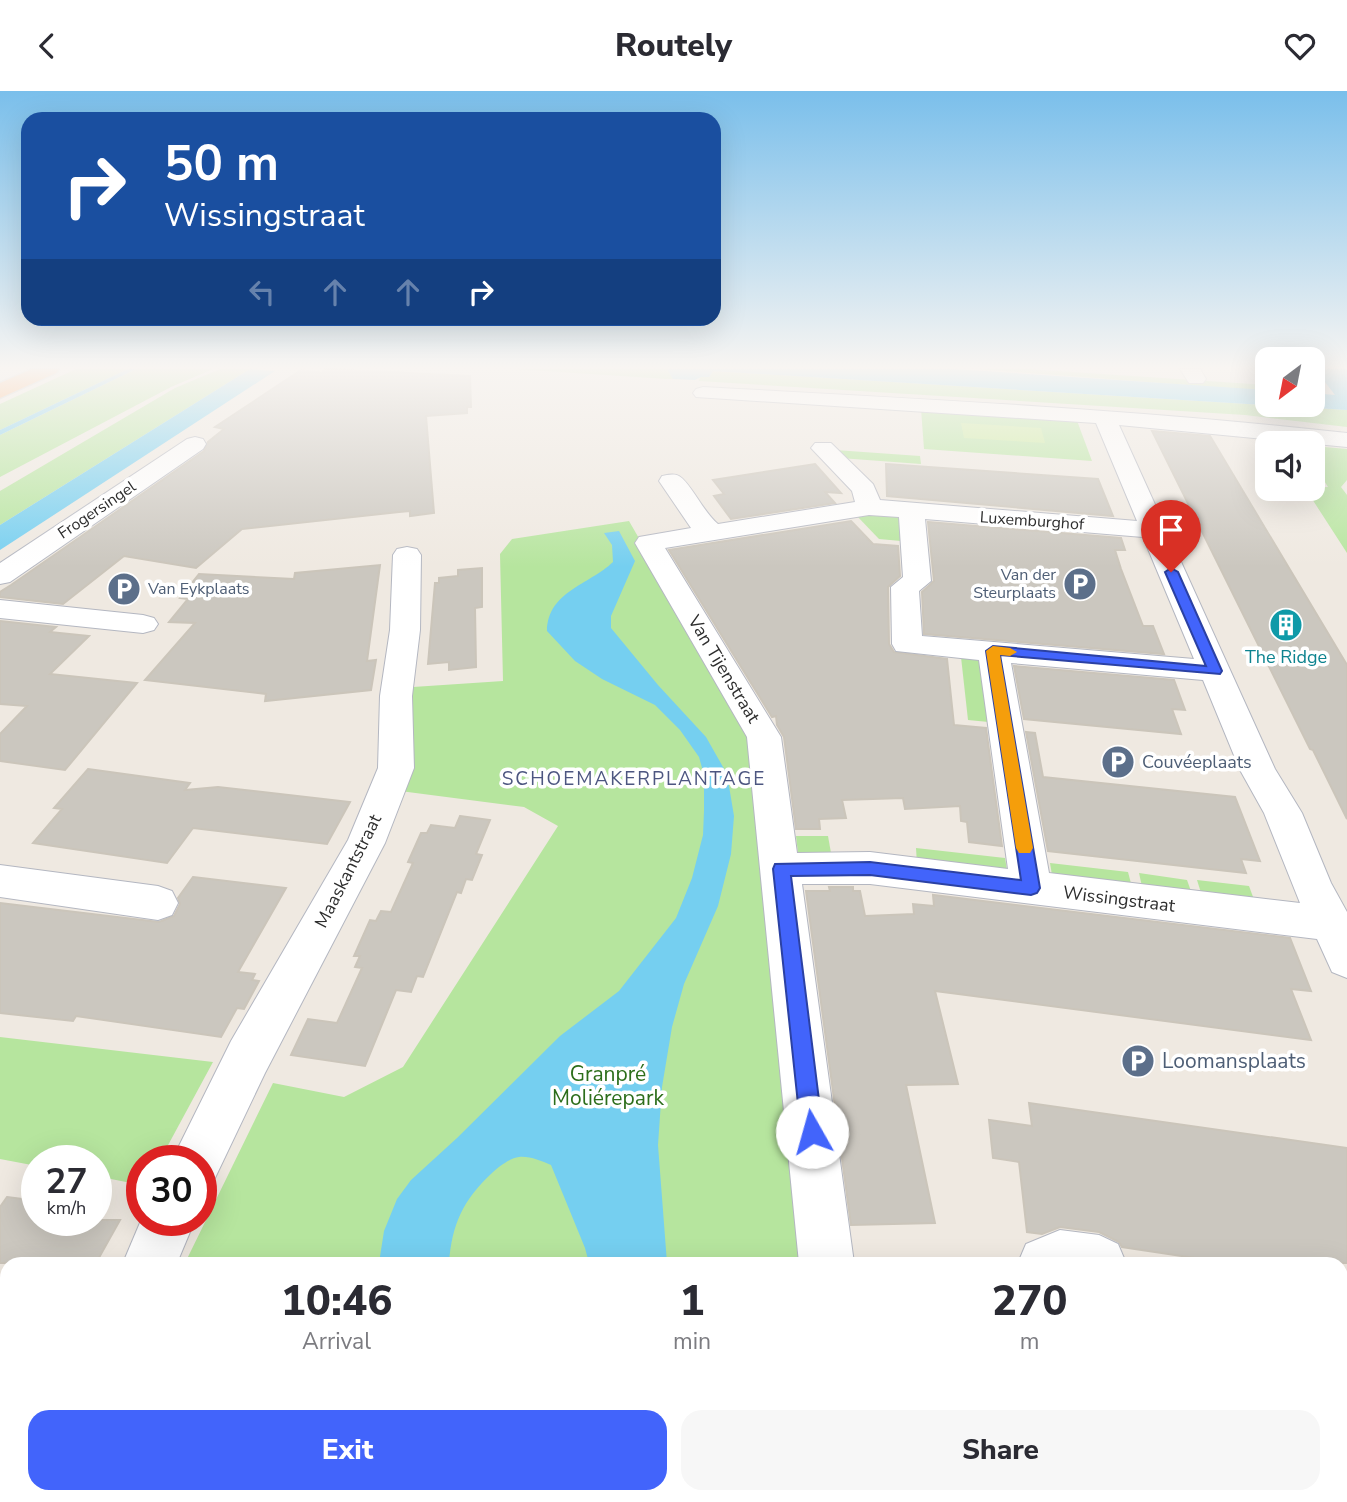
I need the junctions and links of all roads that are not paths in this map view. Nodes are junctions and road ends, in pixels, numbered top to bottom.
1 (1112, 435) edge
2 (1303, 435) edge
3 (1347, 440) edge
4 (195, 444) dead end
5 (823, 448) dead end
6 (671, 481) dead end
7 (869, 507) junction
8 (912, 512) junction
9 (1153, 530) junction
10 (714, 533) junction
11 (648, 543) joint
12 (407, 555) dead end
13 (0, 576) edge
14 (0, 609) edge
15 (143, 624) dead end
16 (993, 651) junction
17 (1215, 671) junction
18 (781, 869) junction
19 (0, 881) edge
20 (1329, 885) edge
21 (1031, 888) junction
22 (158, 902) dead end
23 (1339, 942) edge
24 (204, 1145) edge
25 (161, 1236) edge
26 (153, 1257) edge
27 (828, 1257) edge

1 - 9 street
2 - 3 street
4 - 13 street, Frogersingel
5 - 7 street
6 - 10 street
7 - 8 street, Luxemburghof
7 - 10 street, Luxemburghof
8 - 9 street, Luxemburghof
8 - 16 street
9 - 17 street
10 - 11 street, Luxemburghof
11 - 18 street, Van Tijenstraat
12 - 24 street, Maaskantstraat
14 - 15 street
16 - 17 street
16 - 21 street
17 - 20 street
18 - 21 street, Wissingstraat
18 - 27 street, Van Tijenstraat
19 - 22 street
20 - 23 street
21 - 23 street, Wissingstraat
25 - 26 street

